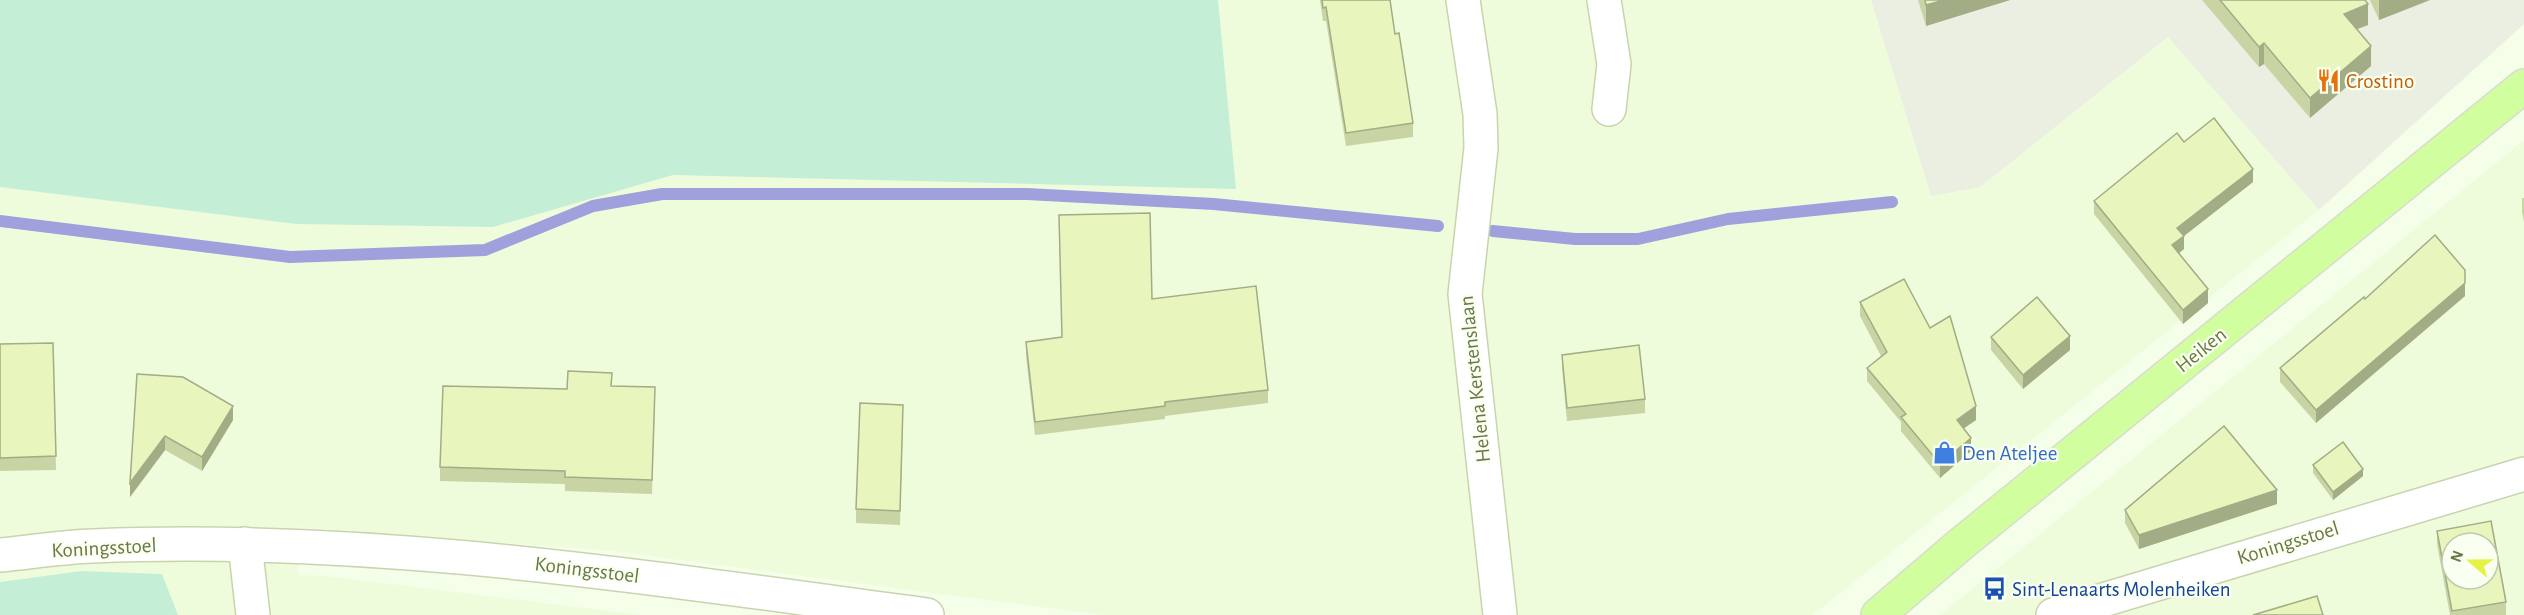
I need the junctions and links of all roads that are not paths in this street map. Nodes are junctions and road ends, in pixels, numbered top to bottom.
1 (1462, 0) edge
2 (1604, 0) edge
3 (2524, 86) edge
4 (1610, 109) dead end
5 (2524, 474) edge
6 (245, 544) junction
7 (0, 555) edge
8 (253, 615) edge
9 (927, 615) edge
10 (1500, 615) edge
11 (1878, 615) edge
12 (2053, 615) edge

1 - 10 street, Helena Kerstenslaan
2 - 4 street
3 - 11 main road, Heiken
5 - 12 street, Koningsstoel
6 - 7 street, Koningsstoel
6 - 8 street
6 - 9 street, Koningsstoel

